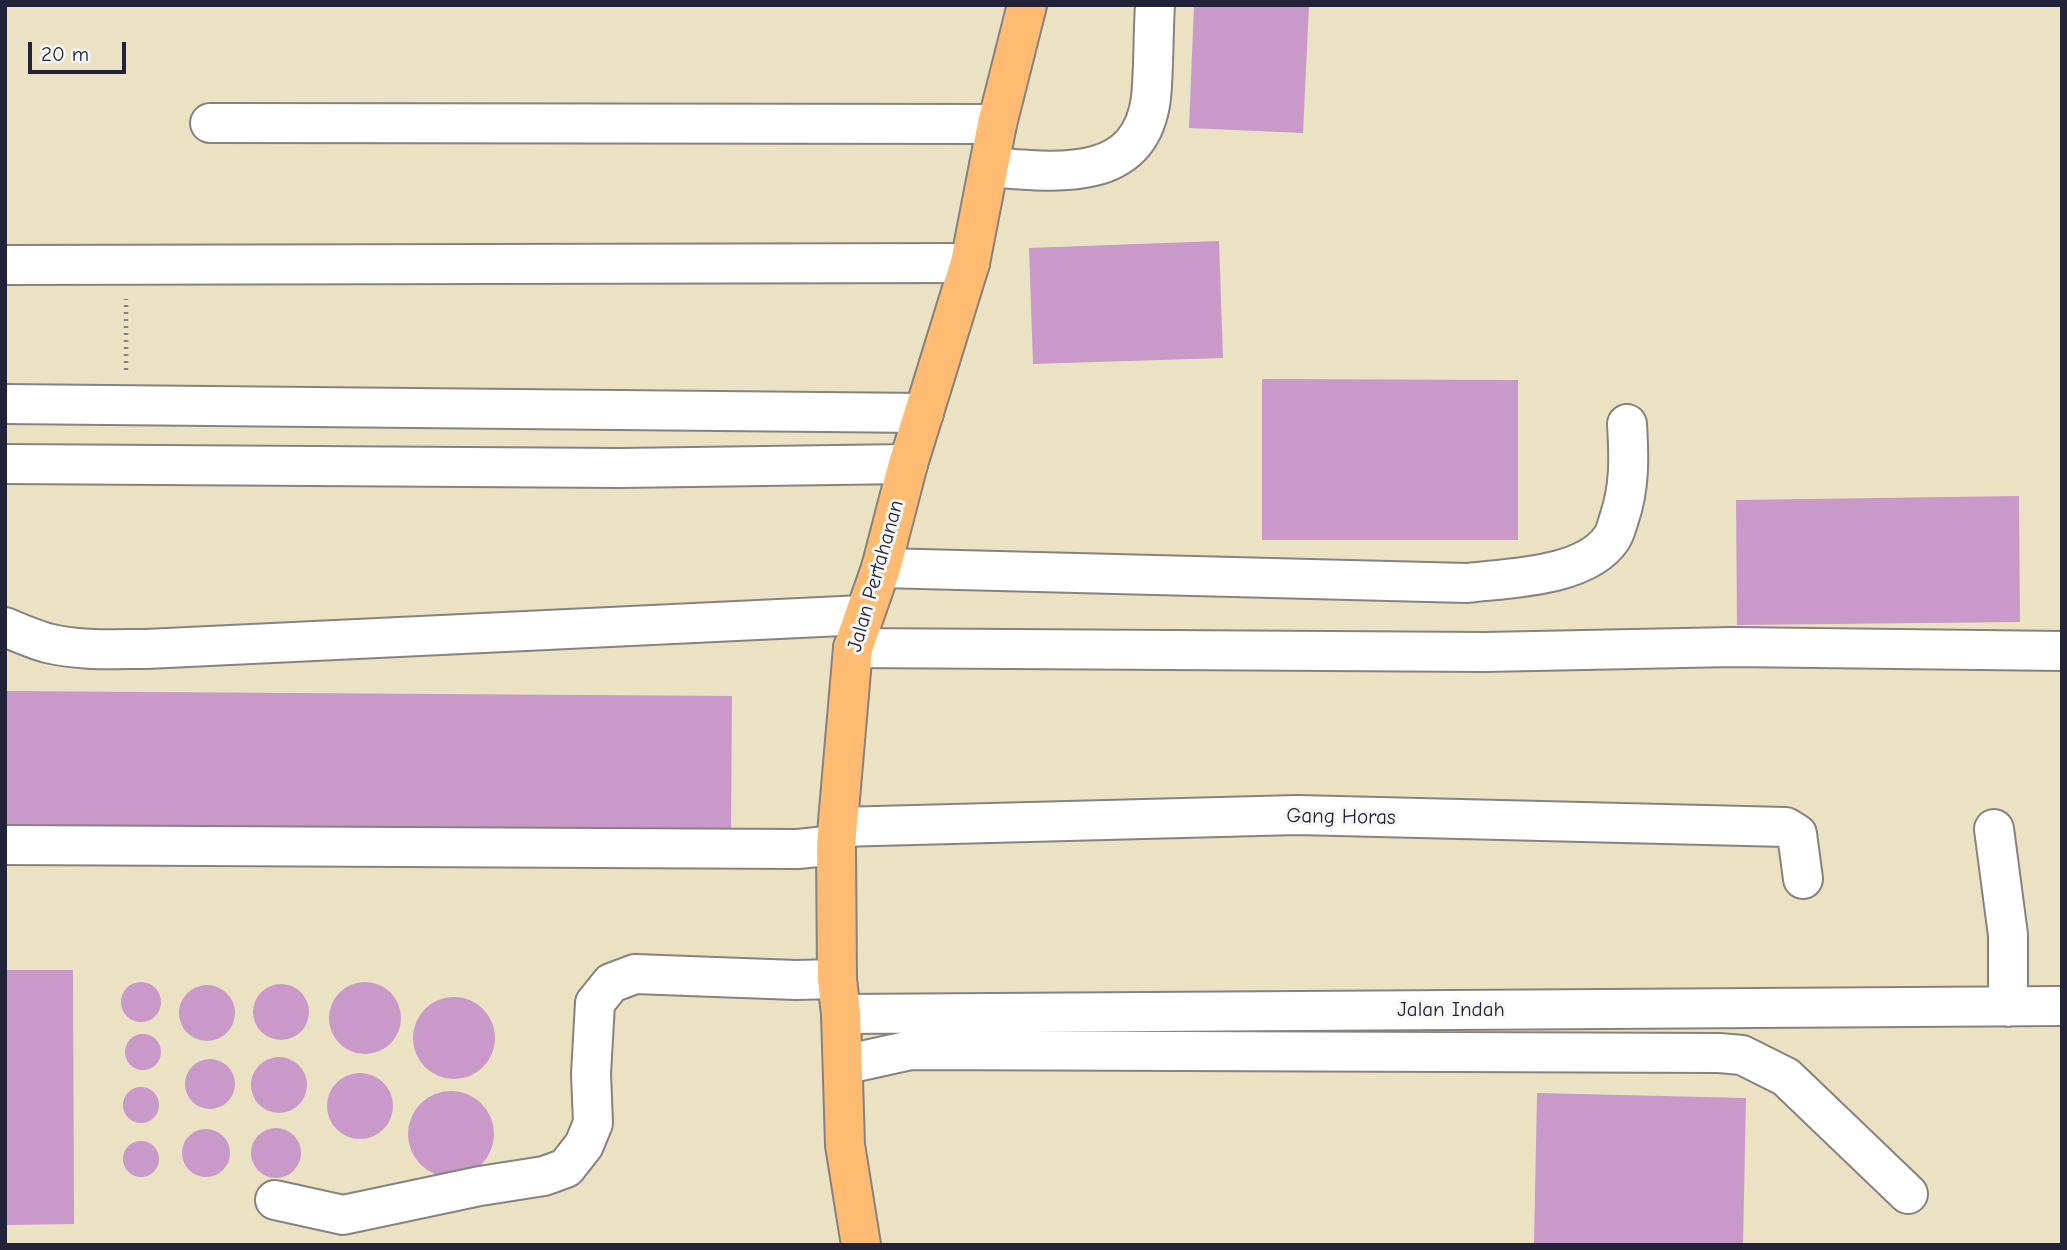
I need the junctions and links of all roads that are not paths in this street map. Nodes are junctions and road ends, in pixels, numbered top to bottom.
1 (1027, 5) edge
2 (1155, 5) edge
3 (210, 123) dead end
4 (997, 124) junction
5 (989, 167) junction
6 (970, 263) junction
7 (5, 265) edge
8 (5, 404) edge
9 (924, 413) junction
10 (1627, 424) dead end
11 (5, 464) edge
12 (908, 464) junction
13 (881, 568) junction
14 (5, 627) edge
15 (858, 631) junction
16 (2062, 651) edge
17 (1994, 829) dead end
18 (837, 836) junction
19 (5, 845) edge
20 (1803, 879) dead end
21 (839, 996) junction
22 (2062, 1006) edge
23 (2008, 1007) junction
24 (843, 1065) junction
25 (1908, 1195) dead end
26 (275, 1200) dead end
27 (861, 1245) edge

1 - 4 main road, Jalan Pertahanan
2 - 5 street
3 - 4 street
4 - 5 main road, Jalan Pertahanan
5 - 6 main road, Jalan Pertahanan
6 - 7 street
6 - 9 main road, Jalan Pertahanan
8 - 9 street
9 - 12 main road, Jalan Pertahanan
10 - 13 street
11 - 12 street
12 - 13 main road, Jalan Pertahanan
13 - 15 main road, Jalan Pertahanan
14 - 15 street
15 - 16 street
15 - 18 main road, Jalan Pertahanan
17 - 23 street
18 - 19 street, Gang Horas
18 - 20 street, Gang Horas
18 - 21 main road, Jalan Pertahanan
21 - 23 street, Jalan Indah
21 - 24 main road, Jalan Pertahanan
21 - 26 street, Jalan Indah
22 - 23 street, Jalan Indah
24 - 25 street
24 - 27 main road, Jalan Pertahanan

